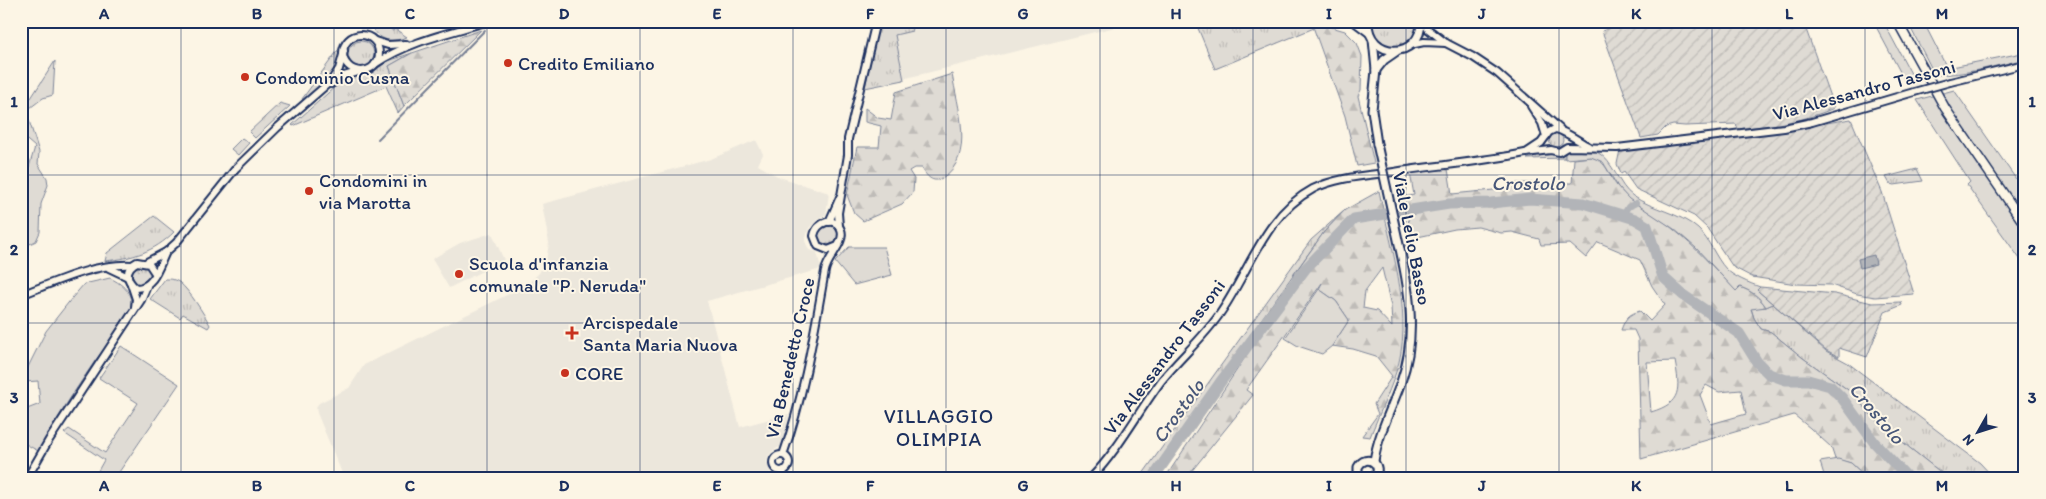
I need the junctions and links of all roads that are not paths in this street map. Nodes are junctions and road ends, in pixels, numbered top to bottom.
1 (489, 21) edge
2 (876, 21) edge
3 (1353, 21) edge
4 (1368, 21) edge
5 (1422, 21) edge
6 (1897, 21) edge
7 (1371, 36) junction
8 (375, 41) junction
9 (412, 44) junction
10 (1446, 44) junction
11 (1410, 46) junction
12 (344, 51) junction
13 (1397, 51) junction
14 (375, 64) junction
15 (2025, 64) edge
16 (1376, 70) junction
17 (361, 71) junction
18 (323, 88) junction
19 (1527, 101) junction
20 (1560, 129) junction
21 (1568, 136) junction
22 (1546, 137) junction
23 (1567, 147) junction
24 (1590, 147) junction
25 (1551, 150) junction
26 (1525, 153) junction
27 (840, 196) junction
28 (829, 222) junction
29 (2025, 225) edge
30 (839, 226) junction
31 (838, 246) junction
32 (821, 248) junction
33 (166, 252) junction
34 (147, 262) junction
35 (132, 265) junction
36 (108, 267) junction
37 (826, 267) junction
38 (155, 273) junction
39 (128, 277) junction
40 (131, 284) junction
41 (147, 286) junction
42 (21, 295) edge
43 (134, 309) junction
44 (1376, 446) junction
45 (783, 456) junction
46 (1365, 460) junction
47 (1374, 462) junction
48 (784, 470) junction
49 (1359, 477) edge
50 (27, 478) edge
51 (782, 478) edge
52 (1091, 478) edge
53 (1374, 478) edge

1 - 9 street
2 - 27 street
3 - 7 street
4 - 7 main road, Viale Lelio Basso
5 - 10 street
5 - 11 main road
6 - 29 main road
7 - 13 main road
7 - 16 main road, Viale Lelio Basso
8 - 9 street
8 - 12 street
8 - 14 street
9 - 14 street
10 - 11 street
10 - 19 street
11 - 13 main road
12 - 17 street
12 - 18 street
13 - 16 main road
14 - 17 street
15 - 24 street, Via Alessandro Tassoni, bridge
16 - 44 main road, Viale Lelio Basso, bridge
17 - 18 street
18 - 33 street
19 - 20 street
19 - 22 street
20 - 21 street, Via Alessandro Tassoni
20 - 22 street, Via Alessandro Tassoni
21 - 23 street
21 - 24 street, Via Alessandro Tassoni
22 - 25 street
22 - 26 street, Via Alessandro Tassoni
23 - 24 street, Via Alessandro Tassoni
23 - 25 street, Via Alessandro Tassoni
25 - 26 street, Via Alessandro Tassoni
26 - 52 street, Via Alessandro Tassoni
27 - 28 street
27 - 30 street
28 - 30 street
28 - 32 street
30 - 31 street
31 - 32 street
31 - 37 street, Via Benedetto Croce
32 - 37 street, Via Benedetto Croce
33 - 34 street
33 - 38 street
34 - 35 street
34 - 38 street
35 - 36 street
35 - 39 street
36 - 39 street
36 - 42 street
37 - 45 street, Via Benedetto Croce
38 - 41 street
39 - 40 street
40 - 41 street
40 - 43 street
41 - 43 street
43 - 50 street
44 - 46 main road
44 - 47 main road
45 - 48 street
45 - 48 street
46 - 47 main road
46 - 49 main road
47 - 53 main road
48 - 51 street

